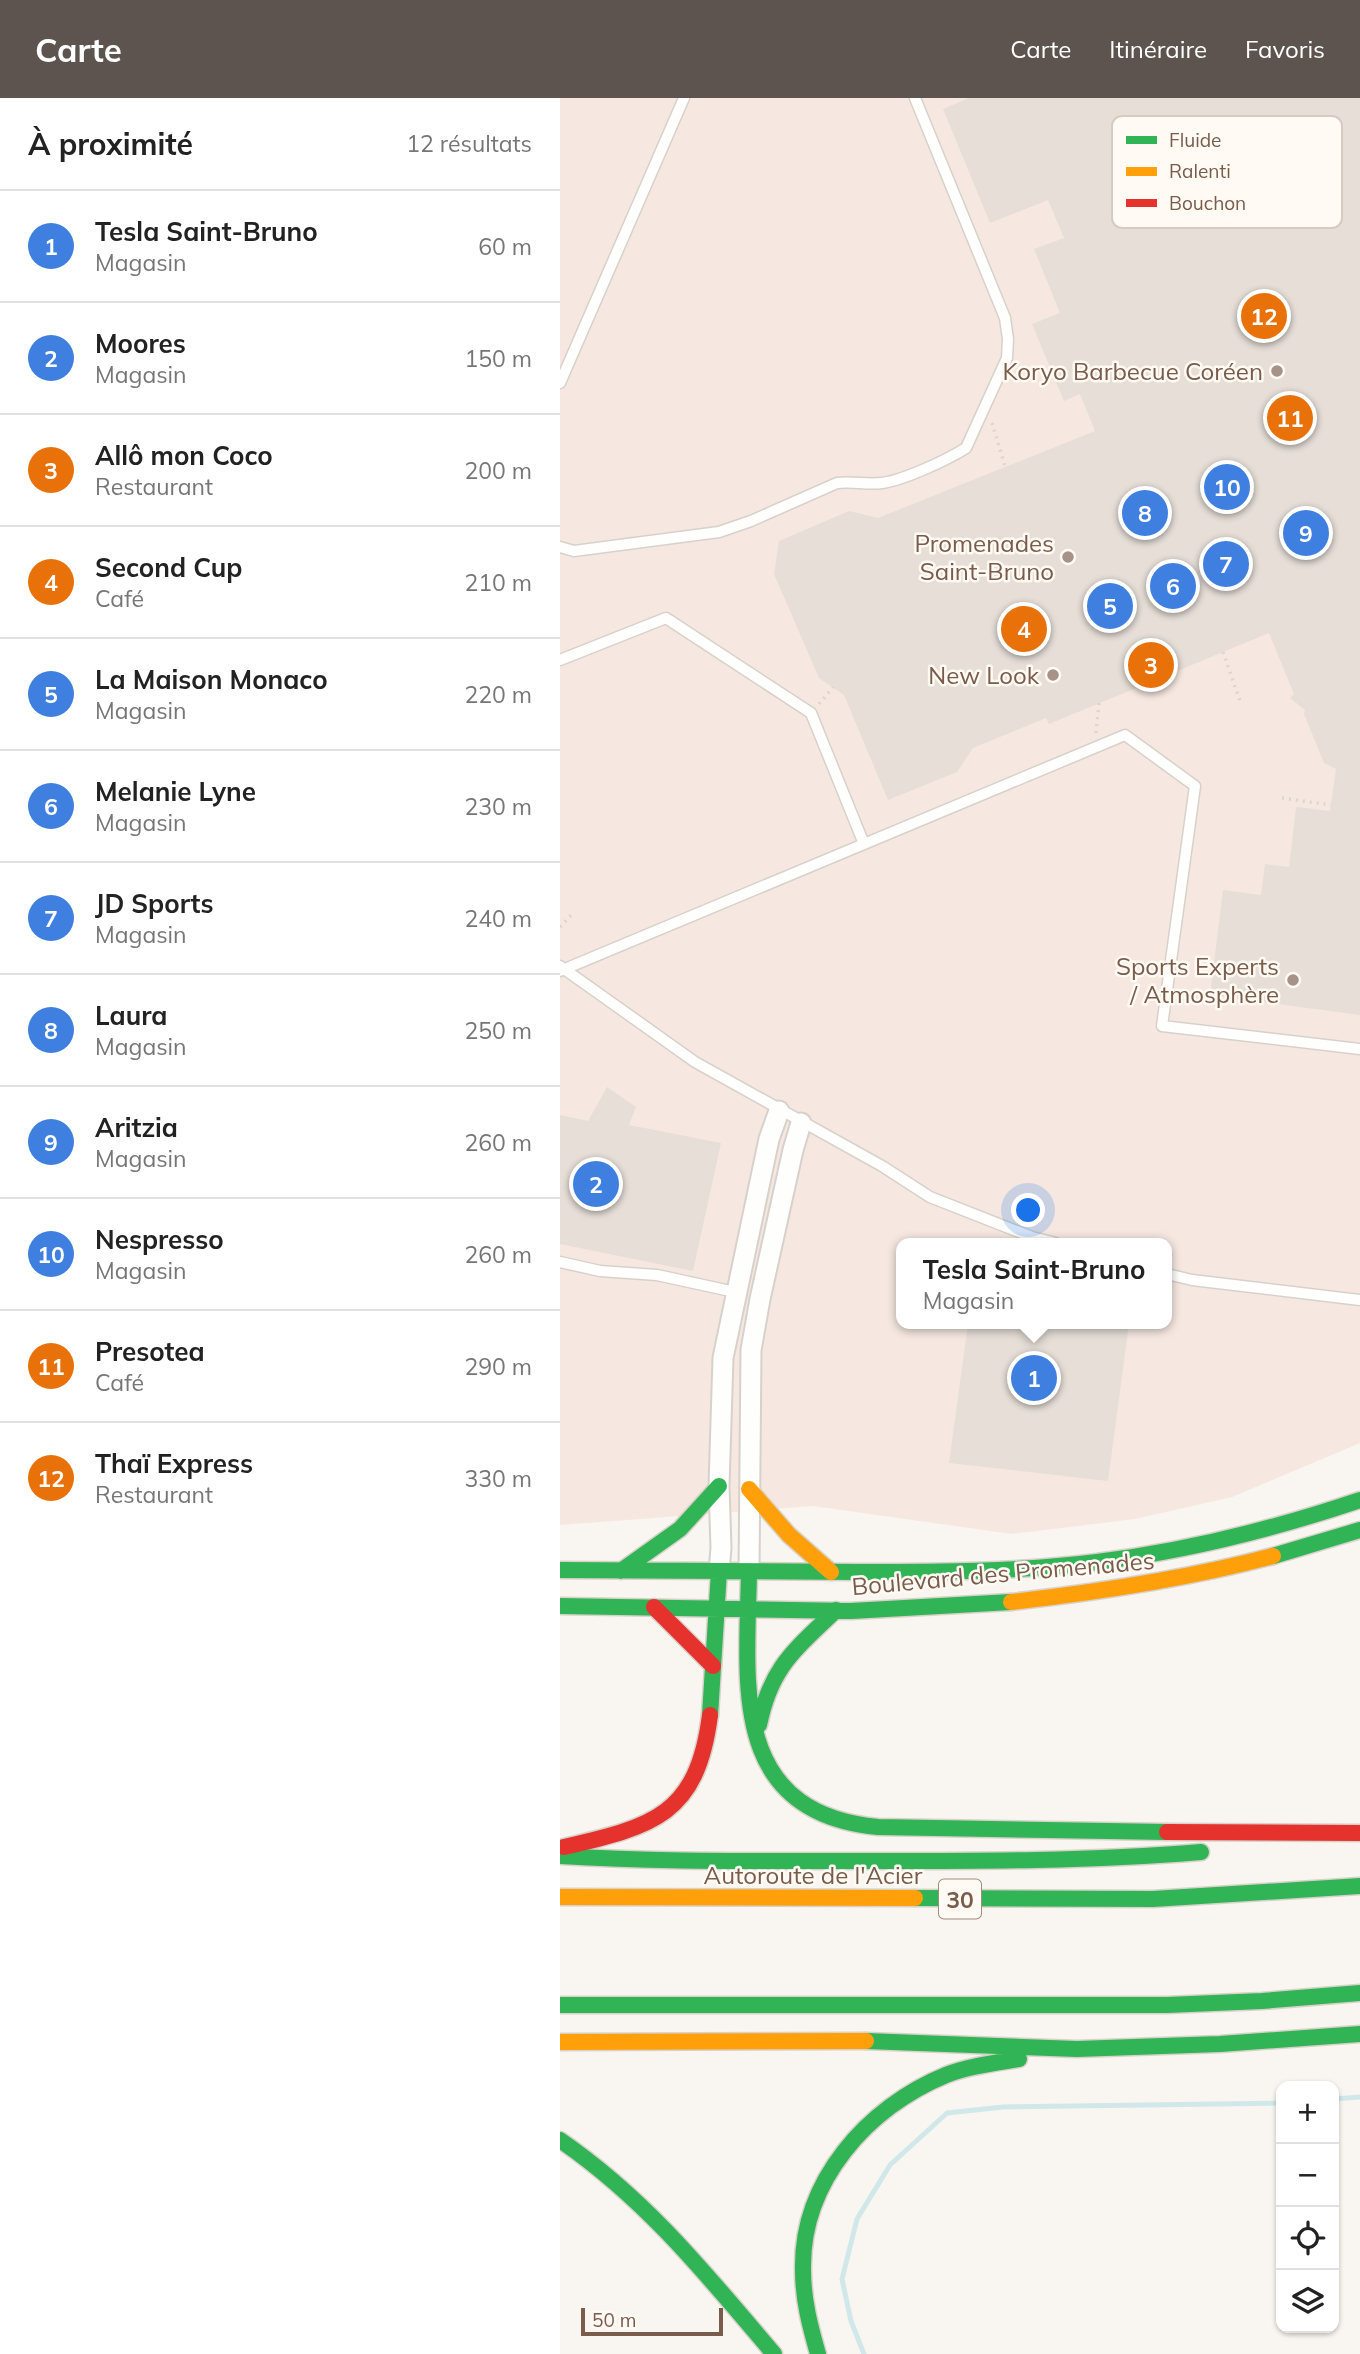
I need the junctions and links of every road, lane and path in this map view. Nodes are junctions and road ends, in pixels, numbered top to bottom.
1 (684, 98) edge
2 (915, 98) edge
3 (560, 383) edge
4 (986, 404) junction
5 (1005, 466) dead end
6 (560, 547) edge
7 (574, 551) junction
8 (560, 556) edge
9 (1223, 652) dead end
10 (560, 660) edge
11 (833, 687) dead end
12 (1240, 701) dead end
13 (1099, 703) dead end
14 (811, 713) junction
15 (1094, 748) junction
16 (1282, 798) dead end
17 (1331, 805) dead end
18 (864, 844) junction
19 (572, 914) dead end
20 (560, 927) edge
21 (561, 968) edge
22 (1360, 1049) edge
23 (779, 1111) junction
24 (801, 1123) junction
25 (1036, 1238) edge
26 (560, 1262) edge
27 (1172, 1275) edge
28 (735, 1292) junction
29 (1360, 1300) edge
30 (719, 1486) junction
31 (750, 1489) junction
32 (1360, 1500) edge
33 (1360, 1530) edge
34 (560, 1570) edge
35 (621, 1571) junction
36 (719, 1572) junction
37 (749, 1572) junction
38 (831, 1572) junction
39 (560, 1606) edge
40 (654, 1607) junction
41 (715, 1608) junction
42 (749, 1609) junction
43 (836, 1610) junction
44 (713, 1666) junction
45 (760, 1752) junction
46 (1360, 1835) edge
47 (560, 1848) edge
48 (1241, 1848) dead end
49 (1215, 1851) dead end
50 (560, 1856) edge
51 (1360, 1886) edge
52 (560, 1897) edge
53 (1360, 1993) edge
54 (560, 2005) edge
55 (1360, 2034) edge
56 (560, 2042) edge
57 (1077, 2049) junction
58 (560, 2140) edge
59 (774, 2354) edge
60 (818, 2354) edge

1 - 3 lane
2 - 4 lane
4 - 5 path
4 - 7 lane
6 - 7 lane
7 - 8 lane
9 - 12 path
10 - 14 lane
11 - 14 path
13 - 15 path
14 - 18 lane
15 - 18 lane
15 - 22 lane
16 - 17 path
18 - 21 lane
19 - 20 path
21 - 23 lane
23 - 24 lane
23 - 28 street
24 - 25 lane
24 - 31 street
26 - 28 lane
27 - 29 lane
28 - 30 street
30 - 35 main road
30 - 36 street
31 - 37 street
31 - 38 main road
32 - 38 main road, Boulevard des Promenades
33 - 43 main road, Boulevard des Promenades
34 - 35 main road, Boulevard des Promenades
35 - 36 main road, Boulevard des Promenades
36 - 37 main road, Boulevard des Promenades
36 - 41 main road
37 - 38 main road, Boulevard des Promenades
37 - 42 main road
39 - 40 main road, Boulevard des Promenades
40 - 41 main road, Boulevard des Promenades
40 - 44 main road
41 - 42 main road, Boulevard des Promenades
41 - 44 main road
42 - 43 main road, Boulevard des Promenades
42 - 45 main road
43 - 45 main road
44 - 47 main road
45 - 46 main road
46 - 48 main road
49 - 50 main road
51 - 52 main road, Autoroute de l'Acier / 30
53 - 54 main road
55 - 57 main road
56 - 57 main road
57 - 60 main road
58 - 59 main road

